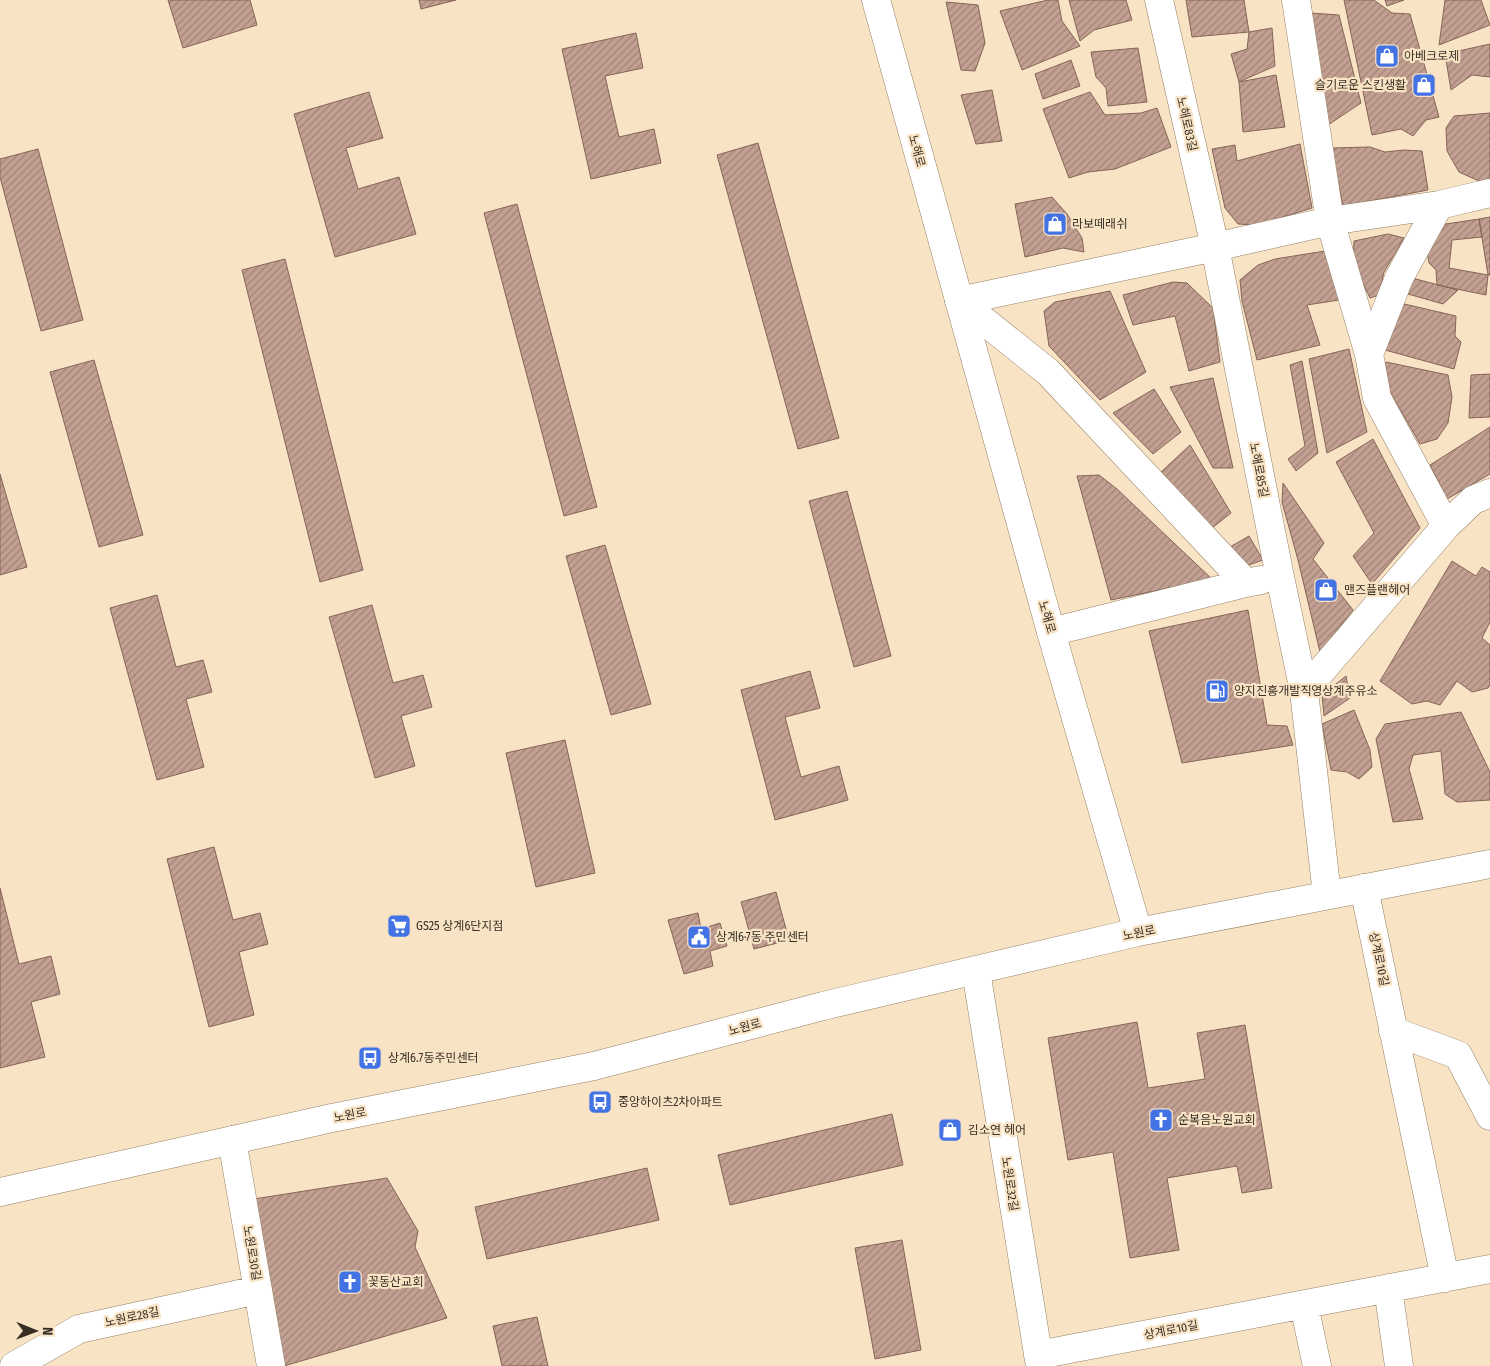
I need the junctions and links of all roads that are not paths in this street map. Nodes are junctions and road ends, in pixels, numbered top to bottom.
1 (876, 0) edge
2 (1159, 0) edge
3 (1296, 0) edge
4 (1490, 193) edge
5 (1439, 205) junction
6 (1330, 221) junction
7 (1215, 248) junction
8 (959, 301) junction
9 (1369, 354) junction
10 (1490, 493) edge
11 (1446, 526) junction
12 (1280, 577) junction
13 (1246, 583) junction
14 (1051, 632) junction
15 (1304, 691) junction
16 (1490, 864) edge
17 (1364, 888) junction
18 (1327, 895) junction
19 (1138, 932) junction
20 (976, 971) junction
21 (1394, 1031) junction
22 (1490, 1116) edge
23 (232, 1140) junction
24 (0, 1192) edge
25 (1490, 1269) edge
26 (1445, 1278) junction
27 (1388, 1288) junction
28 (258, 1290) junction
29 (1304, 1305) junction
30 (1039, 1361) edge
31 (14, 1366) edge
32 (271, 1366) edge
33 (1318, 1366) edge
34 (1399, 1366) edge

1 - 8 street, 노해로
2 - 7 street, 노해로83길
3 - 6 street
4 - 5 street
5 - 6 street
5 - 9 street
6 - 7 street
6 - 9 street
7 - 8 street
7 - 12 street, 노해로85길
8 - 13 street
8 - 14 street, 노해로
9 - 11 street
10 - 11 street
11 - 15 street
12 - 13 street
12 - 15 street, 노해로85길
13 - 14 street
14 - 19 street, 노해로
15 - 18 street, 노해로85길
16 - 17 street, 노원로
17 - 18 street, 노원로
17 - 21 street, 상계로10길
18 - 19 street, 노원로
19 - 20 street, 노원로
20 - 23 street, 노원로
20 - 30 street, 노원로32길
21 - 22 street
21 - 26 street, 상계로10길
23 - 24 street, 노원로
23 - 28 street, 노원로30길
25 - 26 street, 상계로10길
26 - 27 street, 상계로10길
27 - 29 street, 상계로10길
27 - 34 street
28 - 31 street, 노원로28길
28 - 32 street, 노원로30길
29 - 30 street, 상계로10길
29 - 33 street

